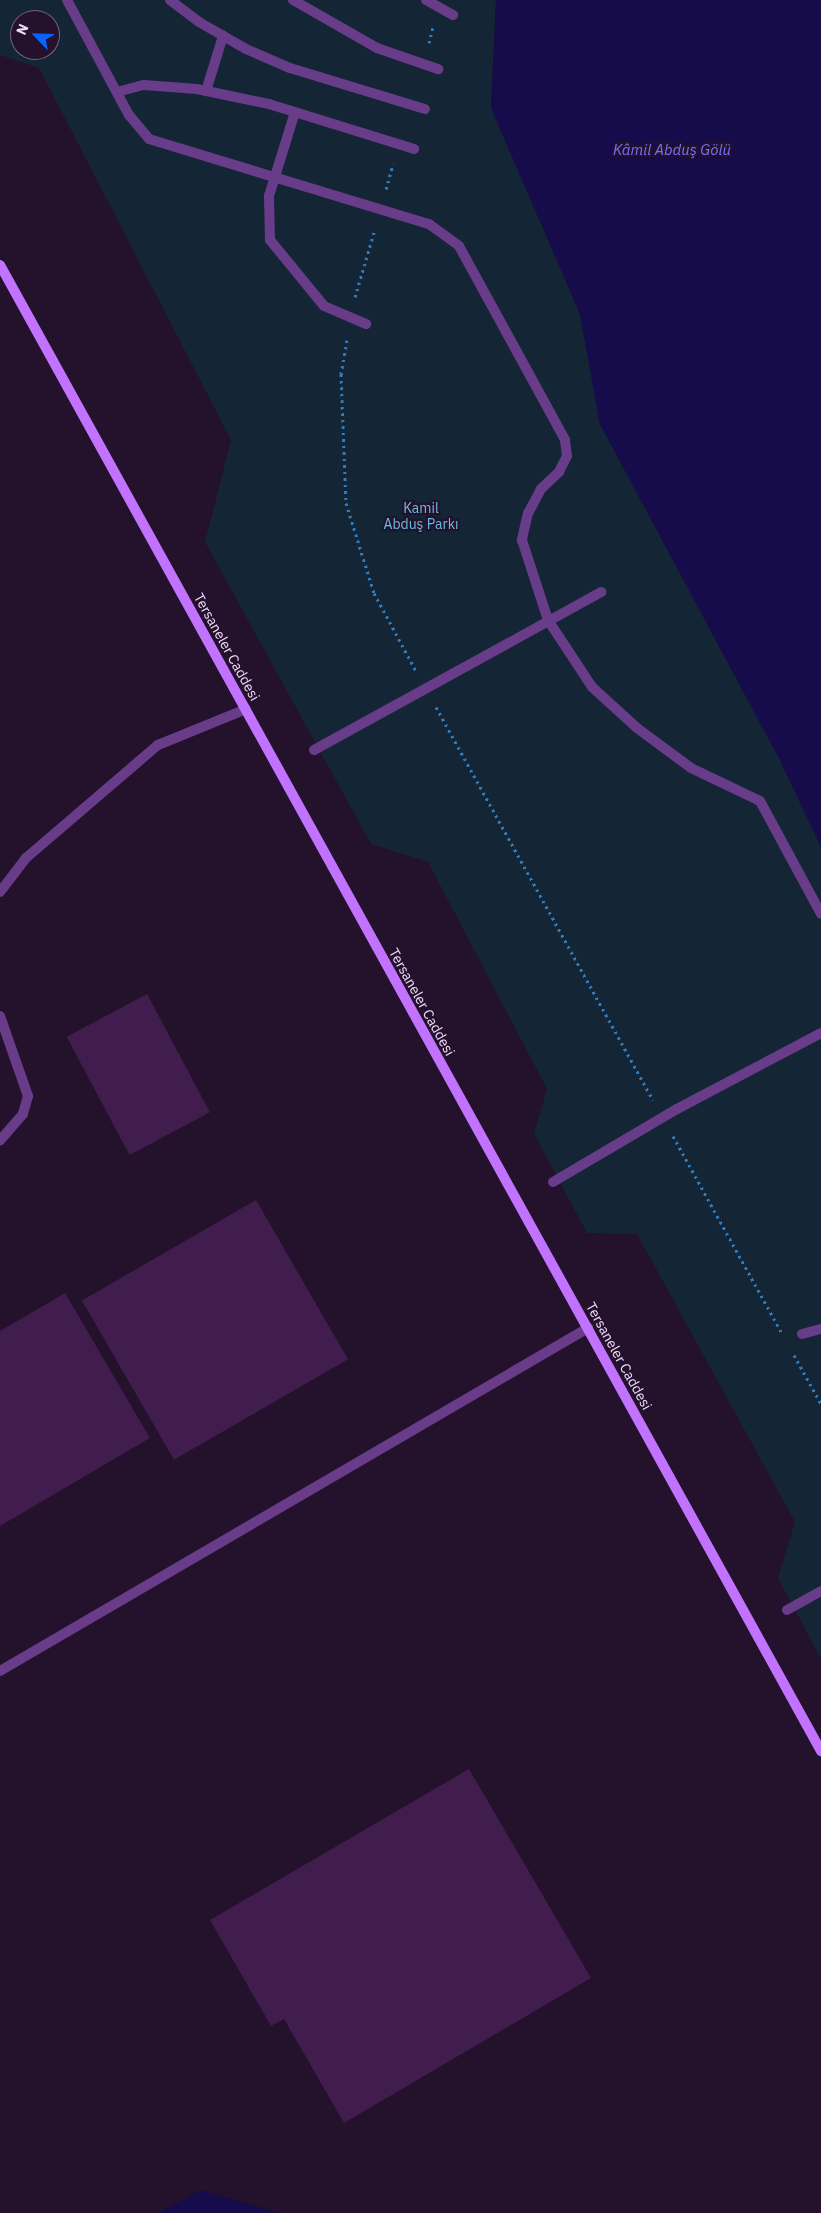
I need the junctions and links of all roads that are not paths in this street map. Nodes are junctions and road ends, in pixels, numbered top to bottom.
1 (67, 0) edge
2 (170, 0) edge
3 (293, 0) edge
4 (426, 0) edge
5 (453, 15) dead end
6 (223, 36) junction
7 (438, 69) dead end
8 (206, 91) junction
9 (117, 92) junction
10 (425, 109) dead end
11 (295, 112) junction
12 (414, 149) dead end
13 (275, 177) junction
14 (0, 265) edge
15 (366, 324) dead end
16 (601, 592) dead end
17 (548, 620) junction
18 (246, 710) junction
19 (314, 750) dead end
20 (0, 892) edge
21 (821, 914) edge
22 (0, 1016) edge
23 (821, 1033) edge
24 (0, 1140) edge
25 (553, 1182) dead end
26 (588, 1328) junction
27 (821, 1329) edge
28 (802, 1334) dead end
29 (821, 1591) edge
30 (787, 1610) dead end
31 (0, 1671) edge
32 (821, 1751) edge

1 - 9 street
2 - 6 street
3 - 7 street
4 - 5 street
6 - 8 street
6 - 10 street
8 - 9 street
8 - 11 street
9 - 13 street
11 - 12 street
11 - 13 street
13 - 15 street
13 - 17 street
14 - 18 main road, Tersaneler Caddesi
16 - 17 street
17 - 19 street
17 - 21 street
18 - 20 street
18 - 26 main road, Tersaneler Caddesi
22 - 24 street
23 - 25 street
26 - 31 street
26 - 32 main road, Tersaneler Caddesi
27 - 28 street
29 - 30 street

